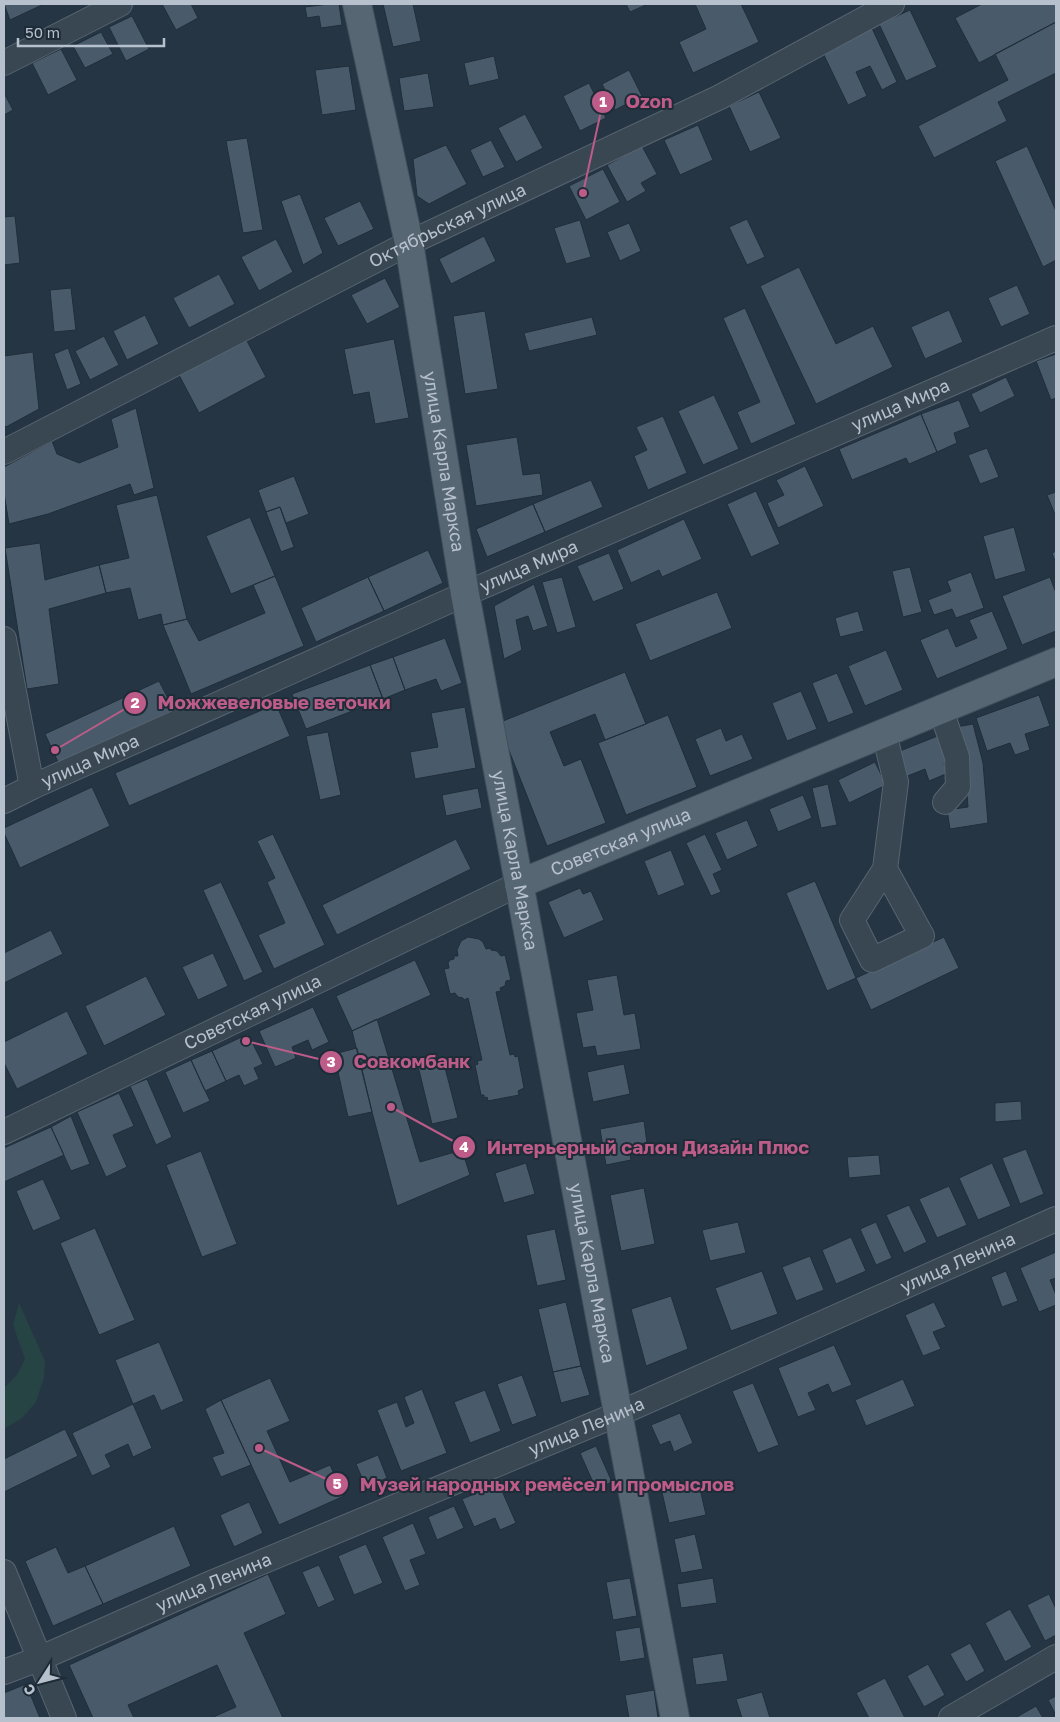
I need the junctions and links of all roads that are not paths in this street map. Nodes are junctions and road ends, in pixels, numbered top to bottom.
1 (120, 4) edge
2 (357, 4) edge
3 (892, 4) edge
4 (4, 63) edge
5 (409, 243) junction
6 (1056, 338) edge
7 (4, 452) edge
8 (465, 594) junction
9 (4, 638) edge
10 (1056, 662) edge
11 (941, 710) junction
12 (884, 734) junction
13 (32, 786) junction
14 (4, 802) edge
15 (944, 802) dead end
16 (885, 869) dead end
17 (519, 884) junction
18 (4, 1132) edge
19 (1056, 1219) edge
20 (618, 1414) junction
21 (4, 1572) edge
22 (1056, 1657) edge
23 (40, 1658) junction
24 (4, 1672) edge
25 (64, 1718) edge
26 (675, 1718) edge
27 (951, 1718) edge

1 - 4 street
2 - 5 main road, улица Карла Маркса
3 - 5 street, Октябрьская улица
5 - 7 street, Октябрьская улица
5 - 8 main road, улица Карла Маркса
6 - 8 street, улица Мира
8 - 13 street, улица Мира
8 - 17 main road, улица Карла Маркса
9 - 13 street
10 - 11 main road, Советская улица
11 - 12 main road, Советская улица
11 - 15 street
12 - 16 street
12 - 17 main road, Советская улица
13 - 14 street, улица Мира
17 - 18 street, Советская улица
17 - 20 main road, улица Карла Маркса
19 - 20 street, улица Ленина
20 - 23 street, улица Ленина
20 - 26 main road, улица Карла Маркса
21 - 23 street
22 - 27 street
23 - 24 street, улица Ленина
23 - 25 street

